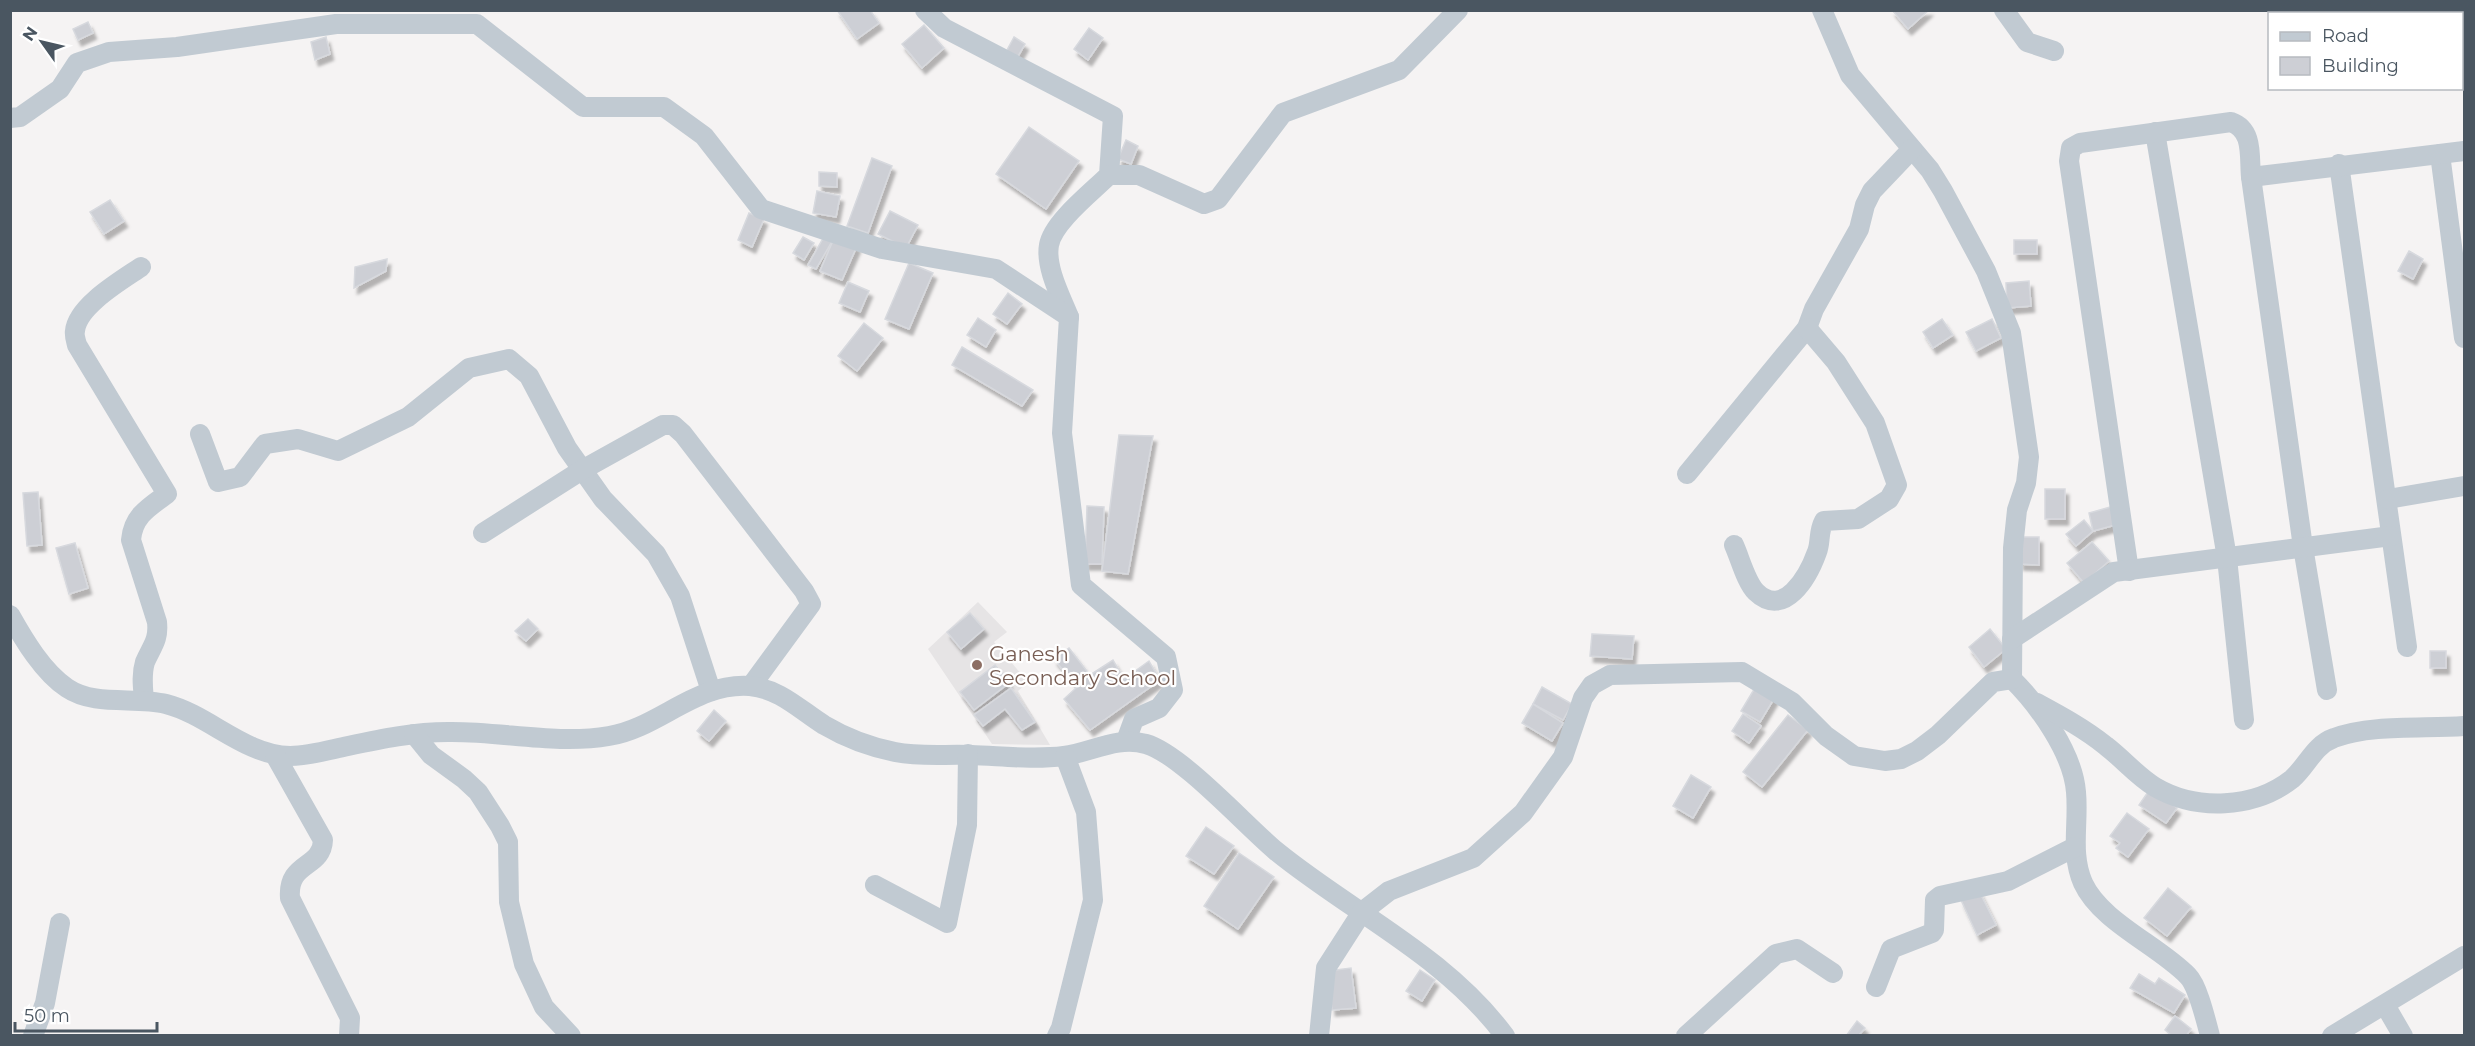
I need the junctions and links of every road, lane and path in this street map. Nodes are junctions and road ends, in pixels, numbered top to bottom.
1 (925, 10) edge
2 (1458, 10) edge
3 (1822, 10) edge
4 (2004, 10) edge
5 (2054, 51) dead end
6 (10, 117) edge
7 (2155, 132) junction
8 (1912, 149) junction
9 (2464, 151) edge
10 (2440, 154) junction
11 (2339, 164) junction
12 (1109, 175) junction
13 (2251, 177) junction
14 (141, 267) dead end
15 (1069, 317) junction
16 (1807, 328) junction
17 (2464, 338) edge
18 (200, 434) dead end
19 (582, 470) junction
20 (1687, 474) dead end
21 (2464, 486) edge
22 (2388, 499) junction
23 (483, 533) dead end
24 (2391, 536) junction
25 (1734, 545) dead end
26 (2303, 547) junction
27 (2227, 558) junction
28 (2129, 571) junction
29 (10, 615) edge
30 (2012, 639) junction
31 (2407, 647) dead end
32 (2012, 679) junction
33 (752, 686) junction
34 (2327, 690) dead end
35 (711, 691) junction
36 (144, 700) junction
37 (2037, 703) junction
38 (2244, 720) dead end
39 (2464, 726) edge
40 (414, 734) junction
41 (1126, 741) junction
42 (968, 754) junction
43 (275, 755) junction
44 (1065, 756) junction
45 (2075, 847) junction
46 (875, 885) dead end
47 (1362, 912) junction
48 (60, 923) dead end
49 (2464, 956) edge
50 (1833, 974) dead end
51 (1876, 987) dead end
52 (2385, 1005) junction
53 (33, 1035) edge
54 (349, 1035) edge
55 (571, 1035) edge
56 (1057, 1035) edge
57 (1319, 1035) edge
58 (1505, 1035) edge
59 (1686, 1035) edge
60 (2210, 1035) edge
61 (2332, 1035) edge
62 (2403, 1035) edge

1 - 12 street
2 - 12 street
3 - 8 street
4 - 5 street
6 - 15 street
7 - 13 street
7 - 27 street
7 - 28 street
8 - 16 street
8 - 30 street
9 - 10 street
10 - 11 street
10 - 17 street
11 - 13 street
11 - 22 street
12 - 15 street
13 - 26 street
14 - 36 street
15 - 41 street
16 - 20 street
16 - 25 street
18 - 19 street
19 - 23 street
19 - 33 street
19 - 35 street
21 - 22 street
22 - 24 street
24 - 26 street
24 - 31 street
26 - 27 street
26 - 34 street
27 - 28 street
27 - 38 street
28 - 30 street
29 - 36 street
30 - 32 street
32 - 37 street
32 - 47 street
33 - 35 street
33 - 42 street
35 - 40 street
36 - 43 street
37 - 39 street
37 - 45 street
40 - 43 street
40 - 55 street
41 - 44 street
41 - 47 street
42 - 44 street
42 - 46 street
43 - 54 street
44 - 56 street
45 - 51 street
45 - 60 street
47 - 57 street
47 - 58 street
48 - 53 street
49 - 52 street
50 - 59 street
52 - 61 street
52 - 62 street

